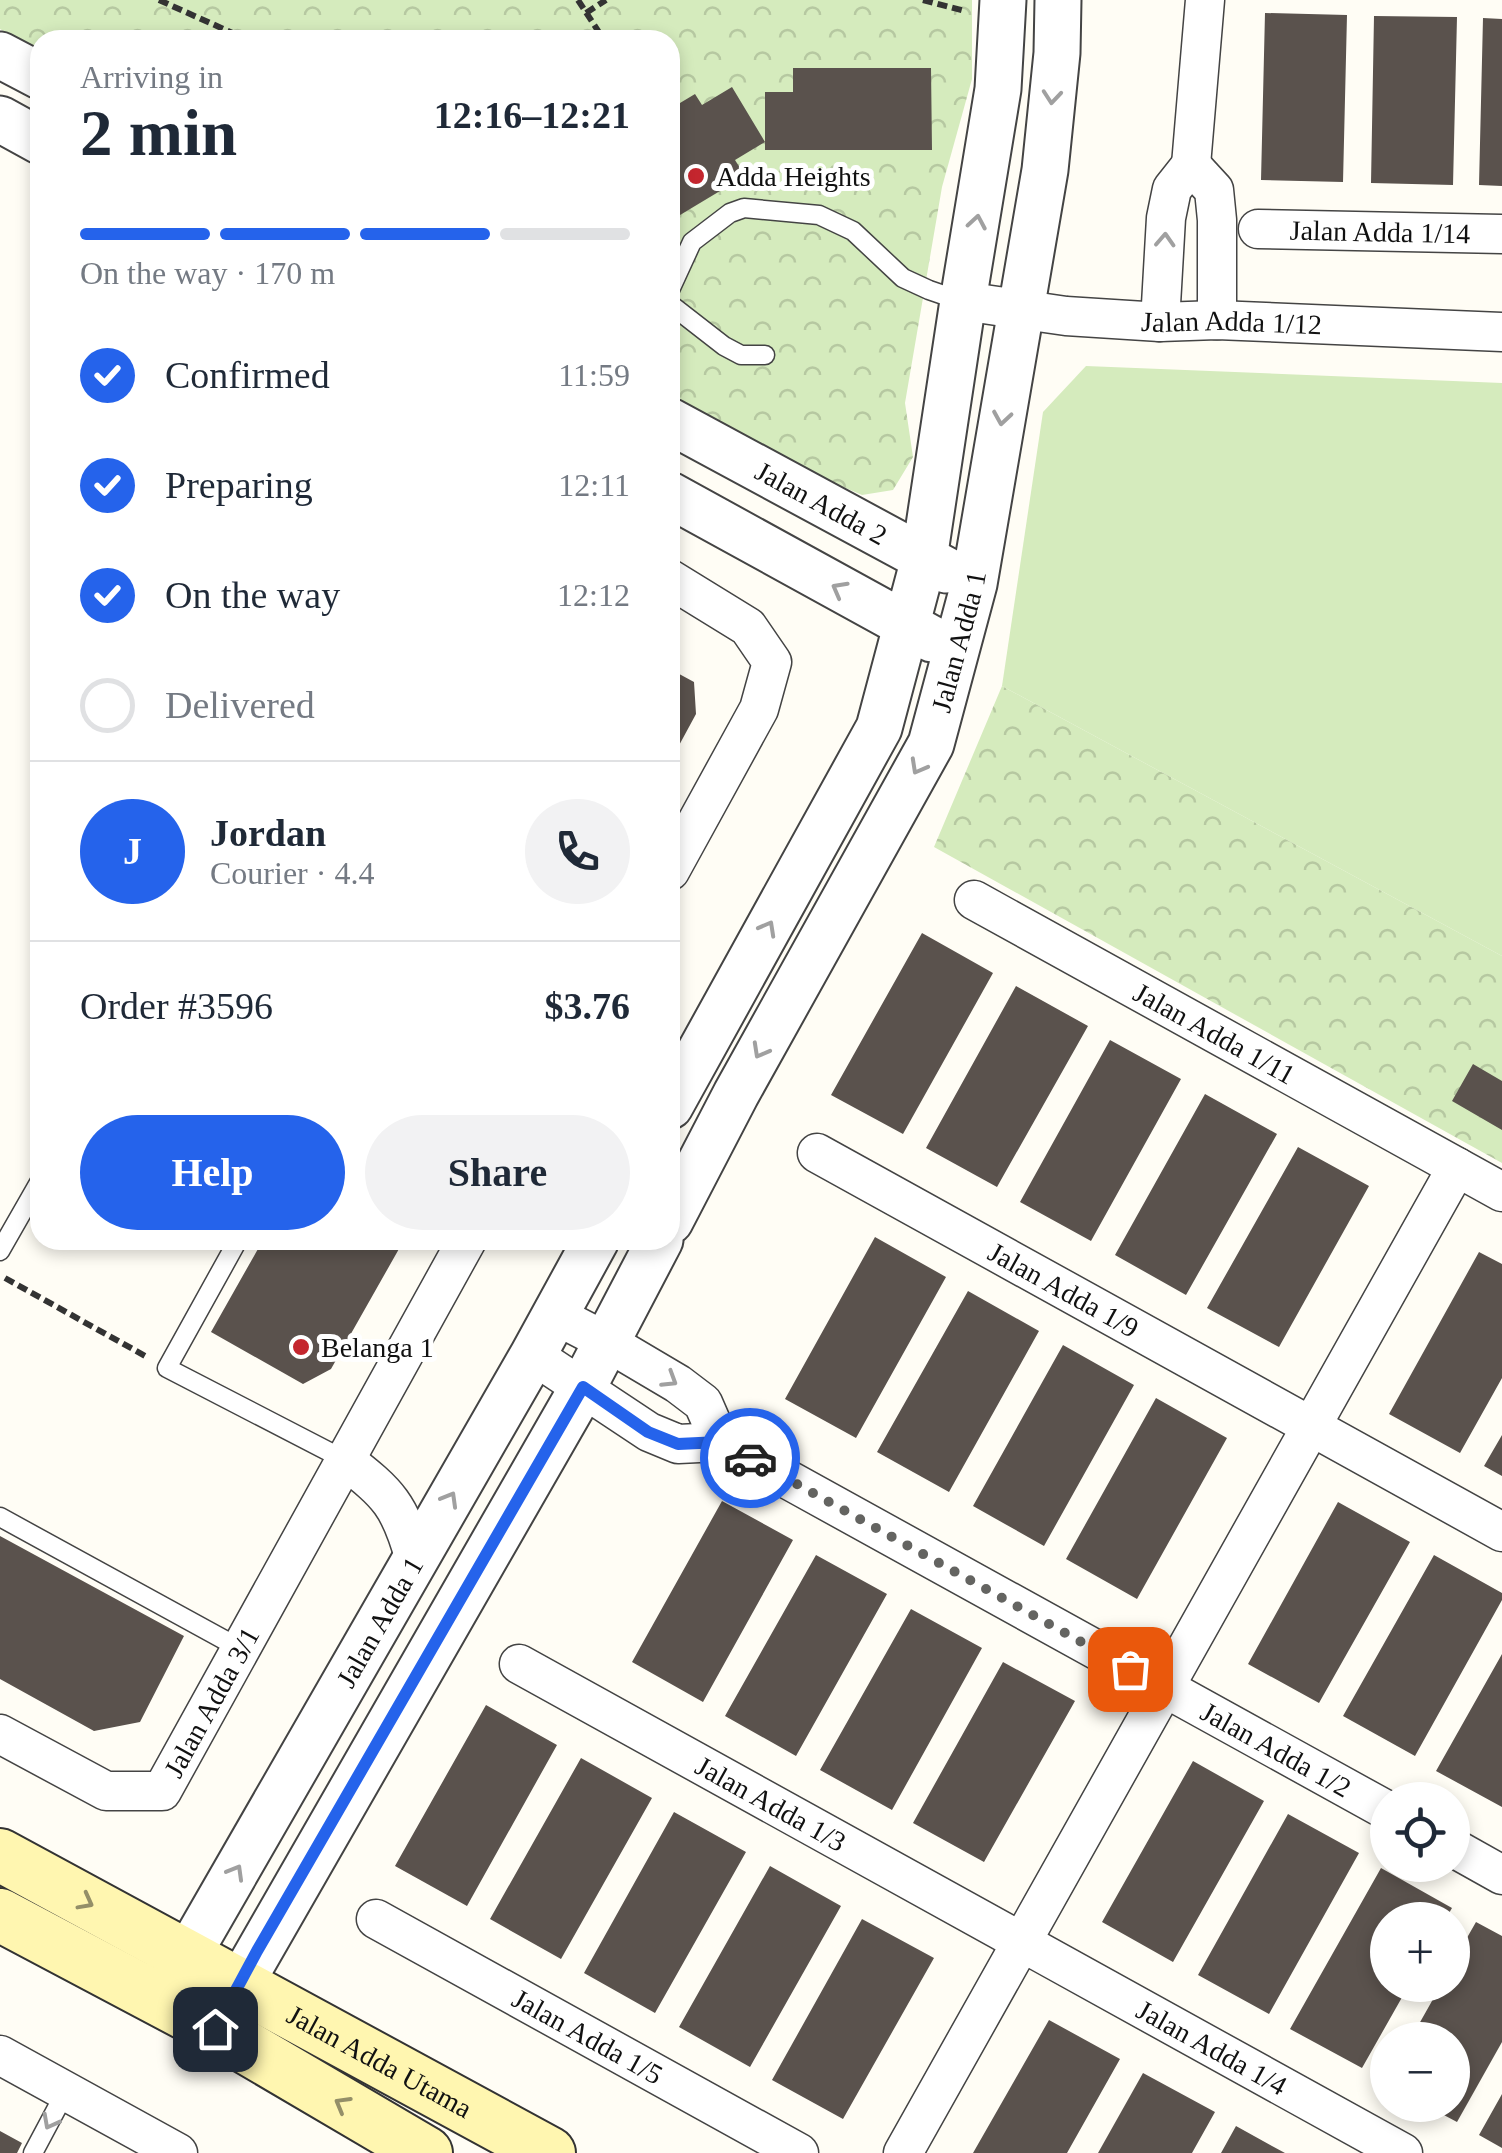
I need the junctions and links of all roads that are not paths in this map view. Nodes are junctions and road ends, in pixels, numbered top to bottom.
1 (1003, 0) edge
2 (1058, 0) edge
3 (1205, 0) edge
4 (0, 55) edge
5 (30, 71) edge
6 (0, 119) edge
7 (30, 136) edge
8 (1191, 165) junction
9 (1258, 229) dead end
10 (1502, 234) edge
11 (680, 268) edge
12 (963, 301) junction
13 (1021, 310) junction
14 (680, 312) edge
15 (1217, 320) junction
16 (1160, 322) junction
17 (1502, 332) edge
18 (765, 355) dead end
19 (680, 426) edge
20 (680, 501) edge
21 (924, 558) junction
22 (974, 584) junction
23 (680, 585) edge
24 (907, 628) junction
25 (956, 651) junction
26 (680, 853) edge
27 (974, 900) dead end
28 (680, 1088) edge
29 (817, 1153) dead end
30 (1456, 1167) junction
31 (1502, 1192) edge
32 (30, 1198) edge
33 (680, 1202) edge
34 (232, 1250) edge
35 (460, 1250) edge
36 (591, 1250) edge
37 (655, 1250) edge
38 (0, 1251) edge
39 (555, 1315) junction
40 (607, 1342) junction
41 (533, 1355) junction
42 (583, 1387) junction
43 (1311, 1426) junction
44 (720, 1442) junction
45 (345, 1460) junction
46 (0, 1517) edge
47 (1502, 1532) edge
48 (415, 1560) junction
49 (241, 1649) junction
50 (519, 1664) dead end
51 (1164, 1688) junction
52 (0, 1734) edge
53 (1370, 1801) edge
54 (0, 1856) edge
55 (1470, 1857) edge
56 (1502, 1874) edge
57 (0, 1915) edge
58 (376, 1918) dead end
59 (1021, 1942) junction
60 (174, 1979) junction
61 (227, 2007) junction
62 (0, 2055) edge
63 (66, 2091) junction
64 (33, 2153) edge
65 (178, 2153) edge
66 (426, 2153) edge
67 (549, 2153) edge
68 (800, 2153) edge
69 (903, 2153) edge
70 (1403, 2153) edge

12 -> 1 street, Jalan Adda 1
2 -> 13 street, Jalan Adda 1
3 - 8 street
4 - 5 street
6 - 7 street
8 - 15 street
16 -> 8 street
9 - 10 street, Jalan Adda 1/14
11 - 12 lane
12 - 13 street, Jalan Adda 1/12
12 - 21 street, Jalan Adda 1
13 - 16 street, Jalan Adda 1/12
13 -> 22 street, Jalan Adda 1
14 - 18 lane
15 - 16 street, Jalan Adda 1/12
15 - 17 street, Jalan Adda 1/12
19 - 21 street, Jalan Adda 2
24 -> 20 street
21 - 22 street, Jalan Adda 2
21 - 24 street, Jalan Adda 1
22 - 25 street, Jalan Adda 1
23 - 26 street
24 - 25 street
28 -> 24 street, Jalan Adda 1
25 -> 33 street, Jalan Adda 1
27 - 30 street, Jalan Adda 1/11
29 - 43 street, Jalan Adda 1/9
30 - 31 street, Jalan Adda 1/11
30 - 43 street
32 - 38 lane
34 - 45 lane
35 - 45 street, Jalan Adda 3/1
36 - 39 street, Jalan Adda 1
37 - 40 street
39 - 40 street
39 - 41 street, Jalan Adda 1
40 - 42 street
40 -> 44 street
41 - 42 street
48 -> 41 street, Jalan Adda 1
42 - 44 street
42 - 61 street
43 - 47 street, Jalan Adda 1/9
43 - 51 street
44 - 51 street, Jalan Adda 1/2
45 - 48 street
45 - 49 street, Jalan Adda 3/1
46 - 49 lane
60 -> 48 street, Jalan Adda 1
49 - 52 street, Jalan Adda 3/1
50 - 59 street, Jalan Adda 1/3
51 - 53 street, Jalan Adda 1/2
51 - 59 street
54 -> 60 main road, Jalan Adda Utama
55 - 56 street
57 - 60 main road, Jalan Adda Utama
58 - 68 street, Jalan Adda 1/5
59 - 69 street
59 - 70 street, Jalan Adda 1/4
60 - 61 main road, Jalan Adda Utama
66 -> 61 main road, Jalan Adda Utama
61 - 67 main road, Jalan Adda Utama
62 - 63 street
63 -> 64 lane
63 - 65 street

